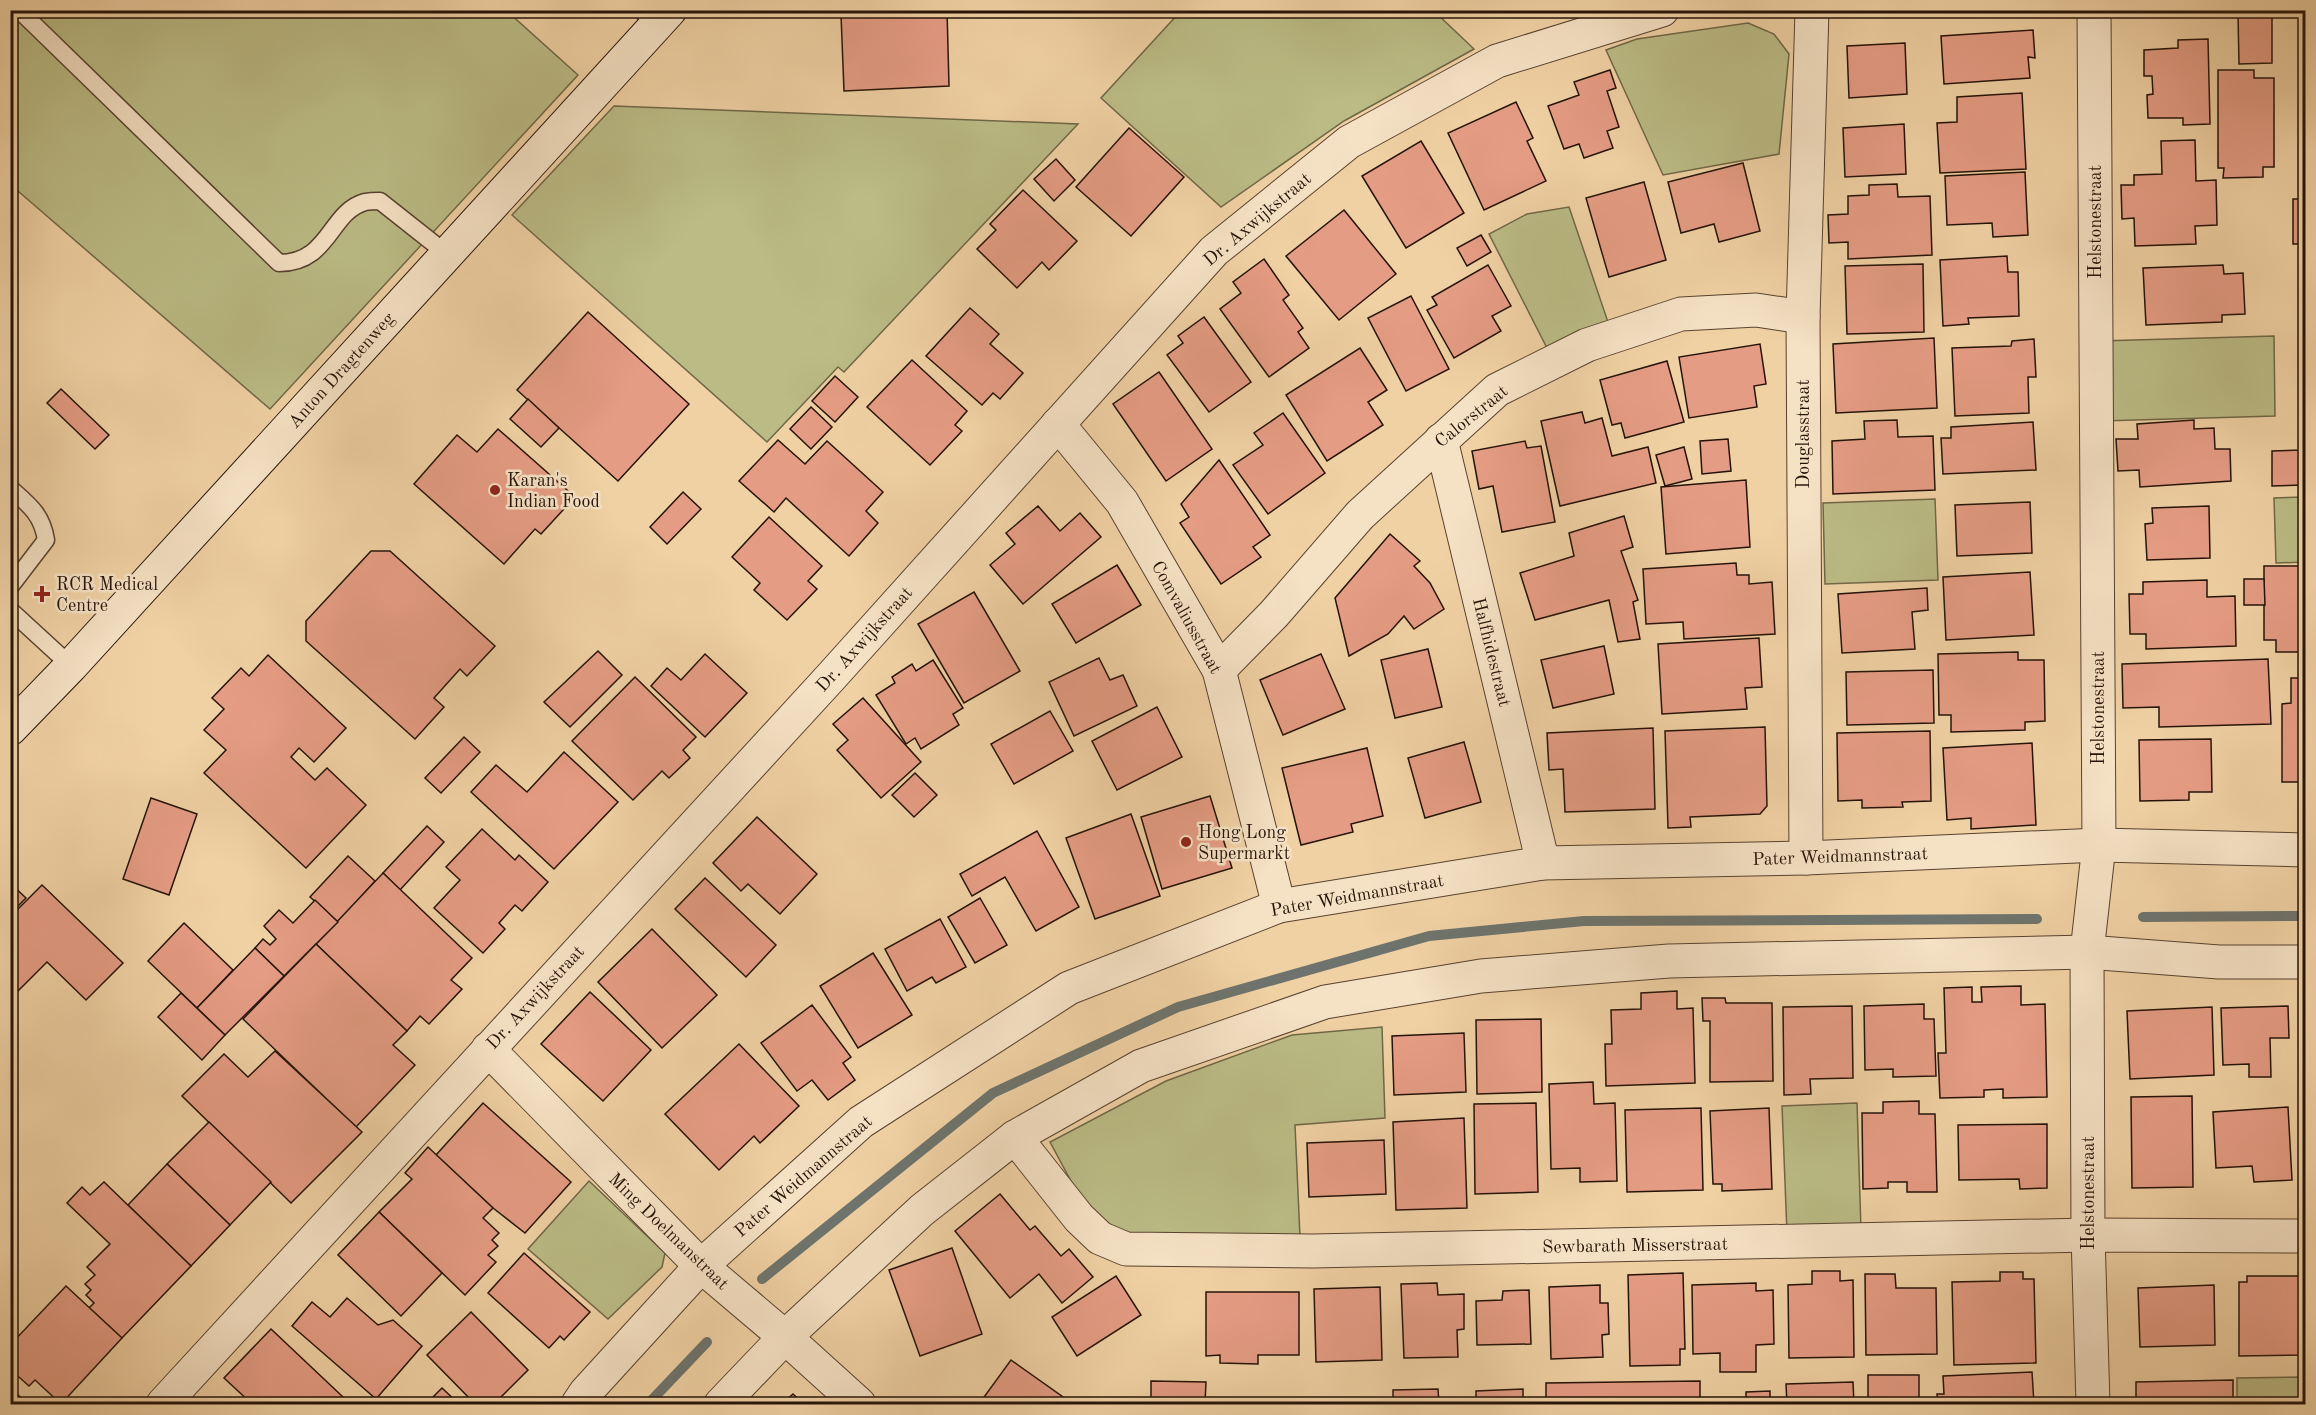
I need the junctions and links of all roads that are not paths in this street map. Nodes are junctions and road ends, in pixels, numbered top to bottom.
1 (19, 10) edge
2 (1662, 10) edge
3 (1812, 10) edge
4 (2094, 10) edge
5 (656, 15) edge
6 (447, 254) junction
7 (1803, 317) junction
8 (1058, 424) junction
9 (1441, 440) junction
10 (10, 488) edge
11 (10, 587) edge
12 (10, 610) edge
13 (71, 666) junction
14 (1219, 670) junction
15 (10, 729) edge
16 (2099, 845) junction
17 (2306, 850) edge
18 (1806, 858) junction
19 (1543, 863) junction
20 (1279, 906) junction
21 (2087, 952) junction
22 (2306, 962) edge
23 (488, 1048) junction
24 (1015, 1137) junction
25 (2088, 1235) junction
26 (2306, 1236) edge
27 (701, 1266) junction
28 (785, 1337) junction
29 (163, 1404) edge
30 (578, 1404) edge
31 (722, 1404) edge
32 (859, 1404) edge
33 (2093, 1404) edge

1 - 6 lane
2 - 8 street, Dr. Axwijkstraat
3 - 7 street, Douglasstraat
4 - 16 street, Helstonestraat
5 - 6 street, Anton Dragtenweg
6 - 13 street, Anton Dragtenweg
7 - 9 street, Calorstraat
7 - 18 street, Douglasstraat
8 - 14 street, Comvaliusstraat
8 - 23 street, Dr. Axwijkstraat
9 - 14 street, Calorstraat
9 - 19 street, Halfhidestraat
10 - 11 lane
12 - 13 lane
13 - 15 street, Anton Dragtenweg
14 - 20 street, Comvaliusstraat
16 - 17 street, Pater Weidmannstraat
16 - 18 street, Pater Weidmannstraat
16 - 21 street, Helstonestraat
18 - 19 street, Pater Weidmannstraat
19 - 20 street, Pater Weidmannstraat
20 - 27 street, Pater Weidmannstraat
21 - 22 street
21 - 24 street
21 - 25 street, Helstonestraat
23 - 27 street, Ming Doelmanstraat
23 - 29 street, Dr. Axwijkstraat
24 - 25 street, Sewbarath Misserstraat
24 - 28 street
25 - 26 street, Sewbarath Misserstraat
25 - 33 street, Helstonestraat
27 - 28 street, Ming Doelmanstraat
27 - 30 street, Pater Weidmannstraat
28 - 31 street
28 - 32 street, Ming Doelmanstraat

